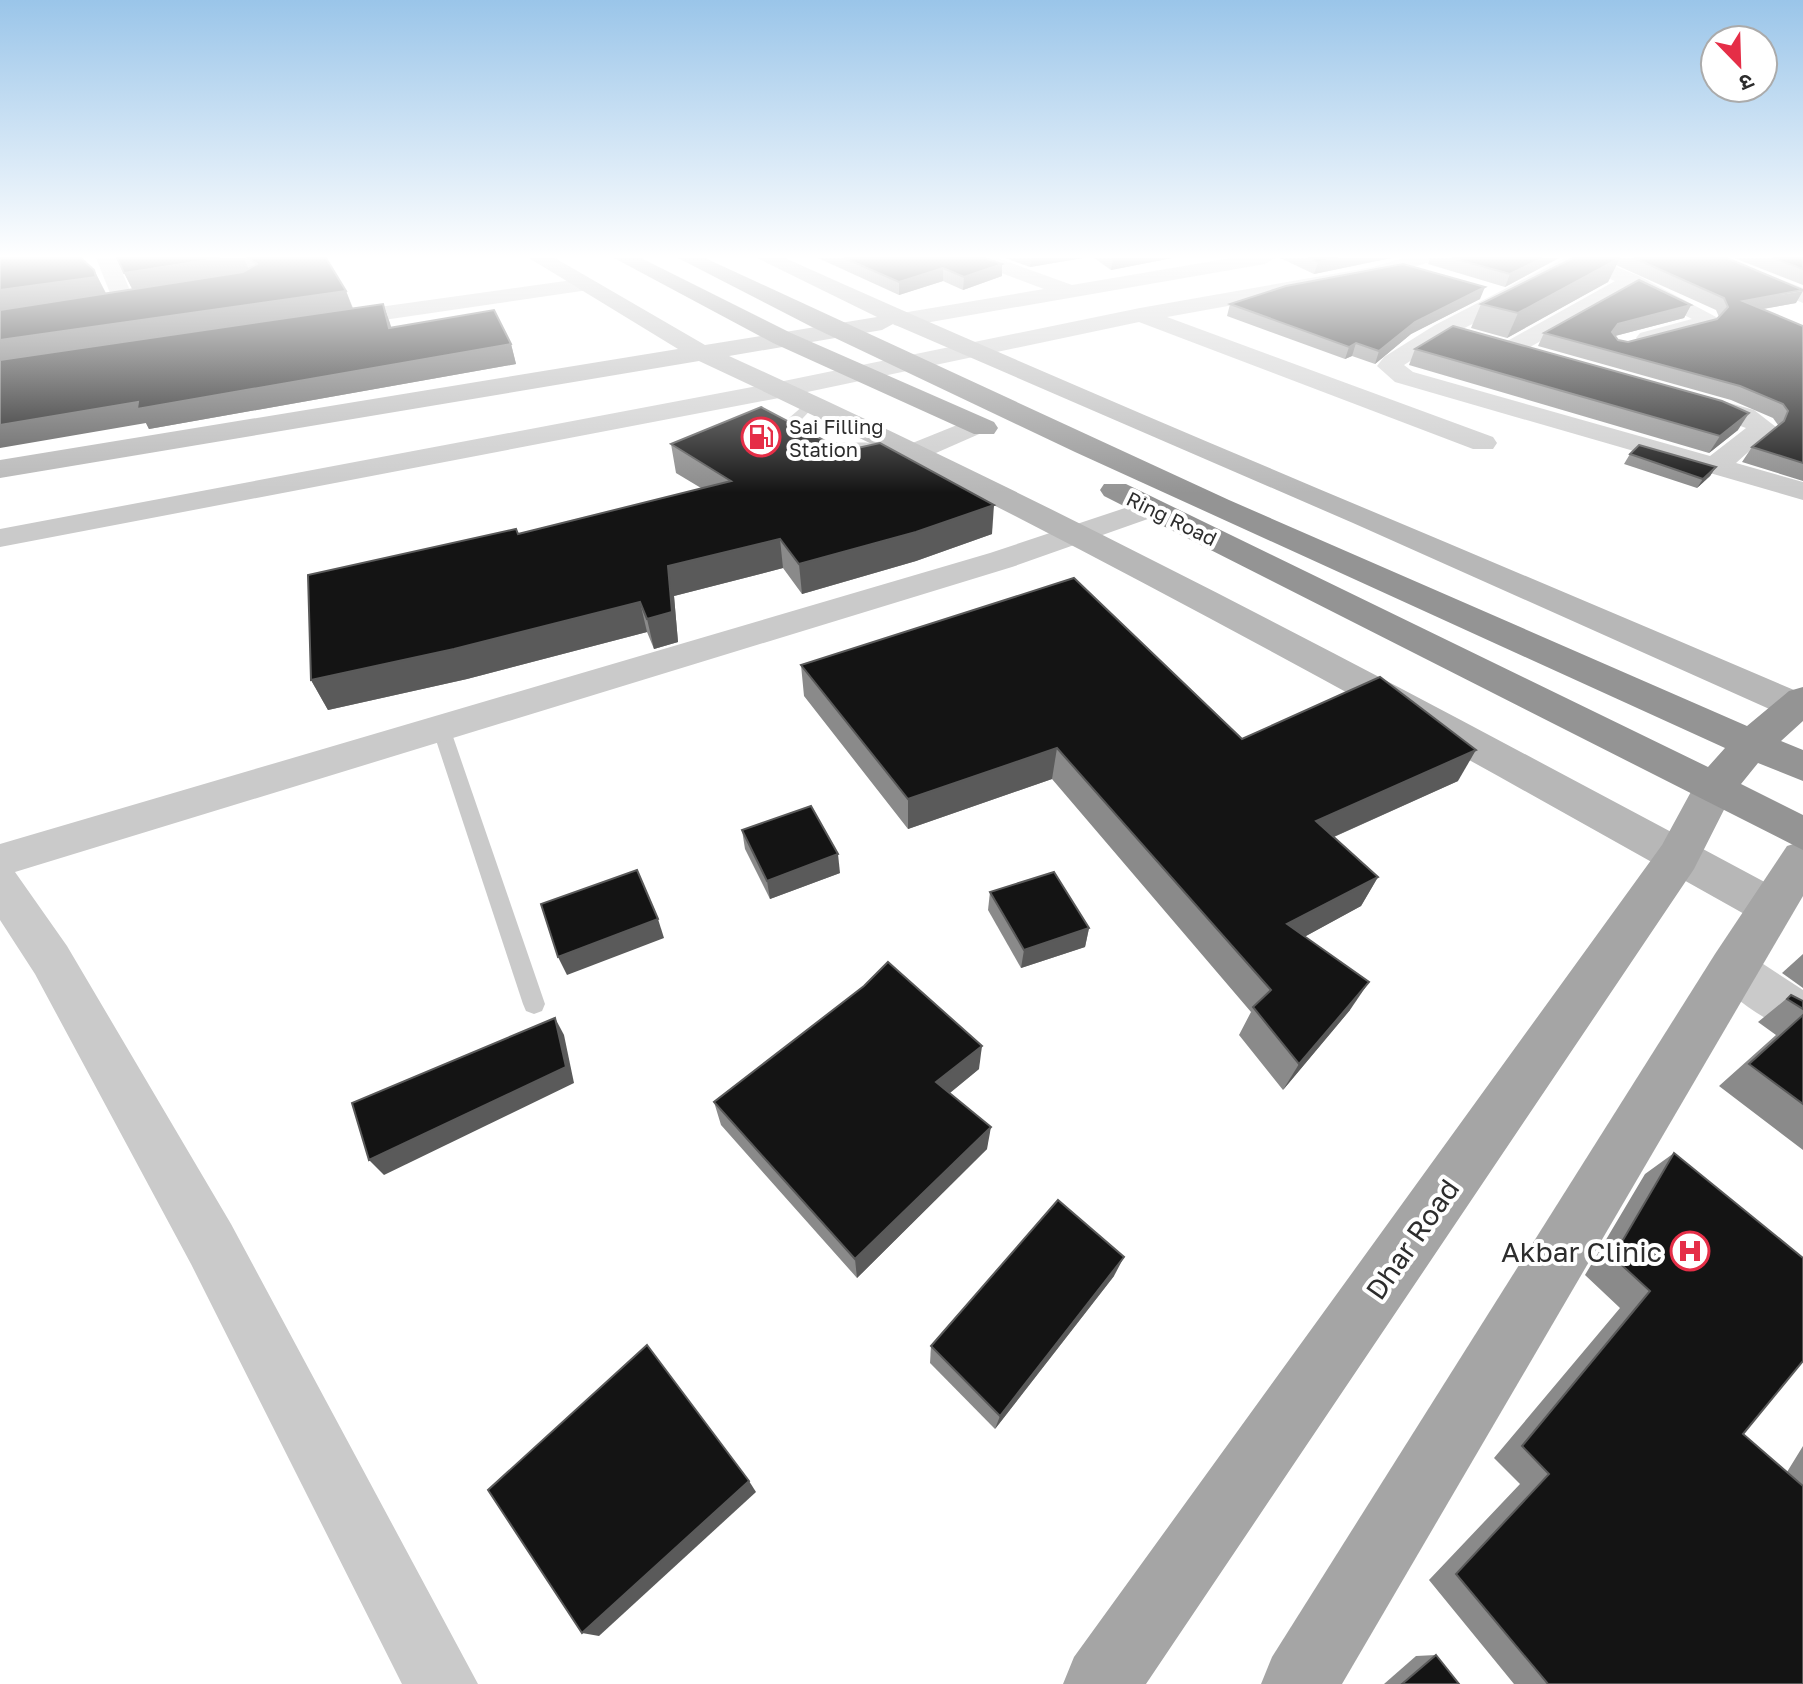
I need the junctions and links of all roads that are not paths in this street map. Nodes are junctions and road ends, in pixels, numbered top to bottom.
1 (674, 337) edge
2 (779, 337) edge
3 (792, 337) edge
4 (851, 337) edge
5 (939, 337) edge
6 (1030, 337) edge
7 (1198, 337) edge
8 (1433, 337) edge
9 (1466, 337) edge
10 (1532, 337) edge
11 (1652, 337) edge
12 (782, 338) junction
13 (1620, 345) edge
14 (967, 349) junction
15 (1510, 349) junction
16 (700, 352) junction
17 (1540, 357) edge
18 (911, 362) junction
19 (858, 374) junction
20 (779, 390) junction
21 (1661, 392) edge
22 (977, 425) junction
23 (1483, 443) dead end
24 (900, 448) junction
25 (1716, 465) junction
26 (0, 469) edge
27 (1803, 491) edge
28 (1152, 508) junction
29 (1071, 536) junction
30 (0, 538) edge
31 (1800, 703) edge
32 (441, 728) junction
33 (1752, 744) junction
34 (1803, 767) edge
35 (1714, 788) junction
36 (1803, 834) edge
37 (1678, 857) junction
38 (1803, 858) edge
39 (0, 860) edge
40 (0, 884) edge
41 (1771, 907) junction
42 (1732, 968) junction
43 (534, 1004) dead end
44 (1803, 1016) edge
45 (441, 1684) edge
46 (1101, 1684) edge
47 (1299, 1684) edge

1 - 16 street
2 - 12 highway, Ring Road
3 - 12 street
4 - 18 highway, Ring Road
5 - 14 street
6 - 14 street
7 - 23 street
8 - 25 street
9 - 15 street
10 - 15 street
11 - 13 street
12 - 16 street
12 - 19 highway, Ring Road
14 - 18 street
14 - 31 street
15 - 17 street
16 - 20 street
16 - 26 street
18 - 19 street
18 - 33 highway, Ring Road
19 - 20 street
19 - 22 highway, Ring Road
20 - 24 street
20 - 30 street
21 - 25 street
22 - 24 street
22 - 28 highway, Ring Road
24 - 29 street
25 - 27 street
28 - 29 street
28 - 35 highway, Ring Road
29 - 32 street
29 - 37 street
31 - 33 highway
32 - 39 street
32 - 43 lane
33 - 34 highway, Ring Road
33 - 35 highway
35 - 36 highway, Ring Road
35 - 37 main road, Dhar Road
37 - 41 street
37 - 46 main road, Dhar Road
38 - 41 main road
40 - 45 street
41 - 42 main road
42 - 44 street
42 - 47 main road

